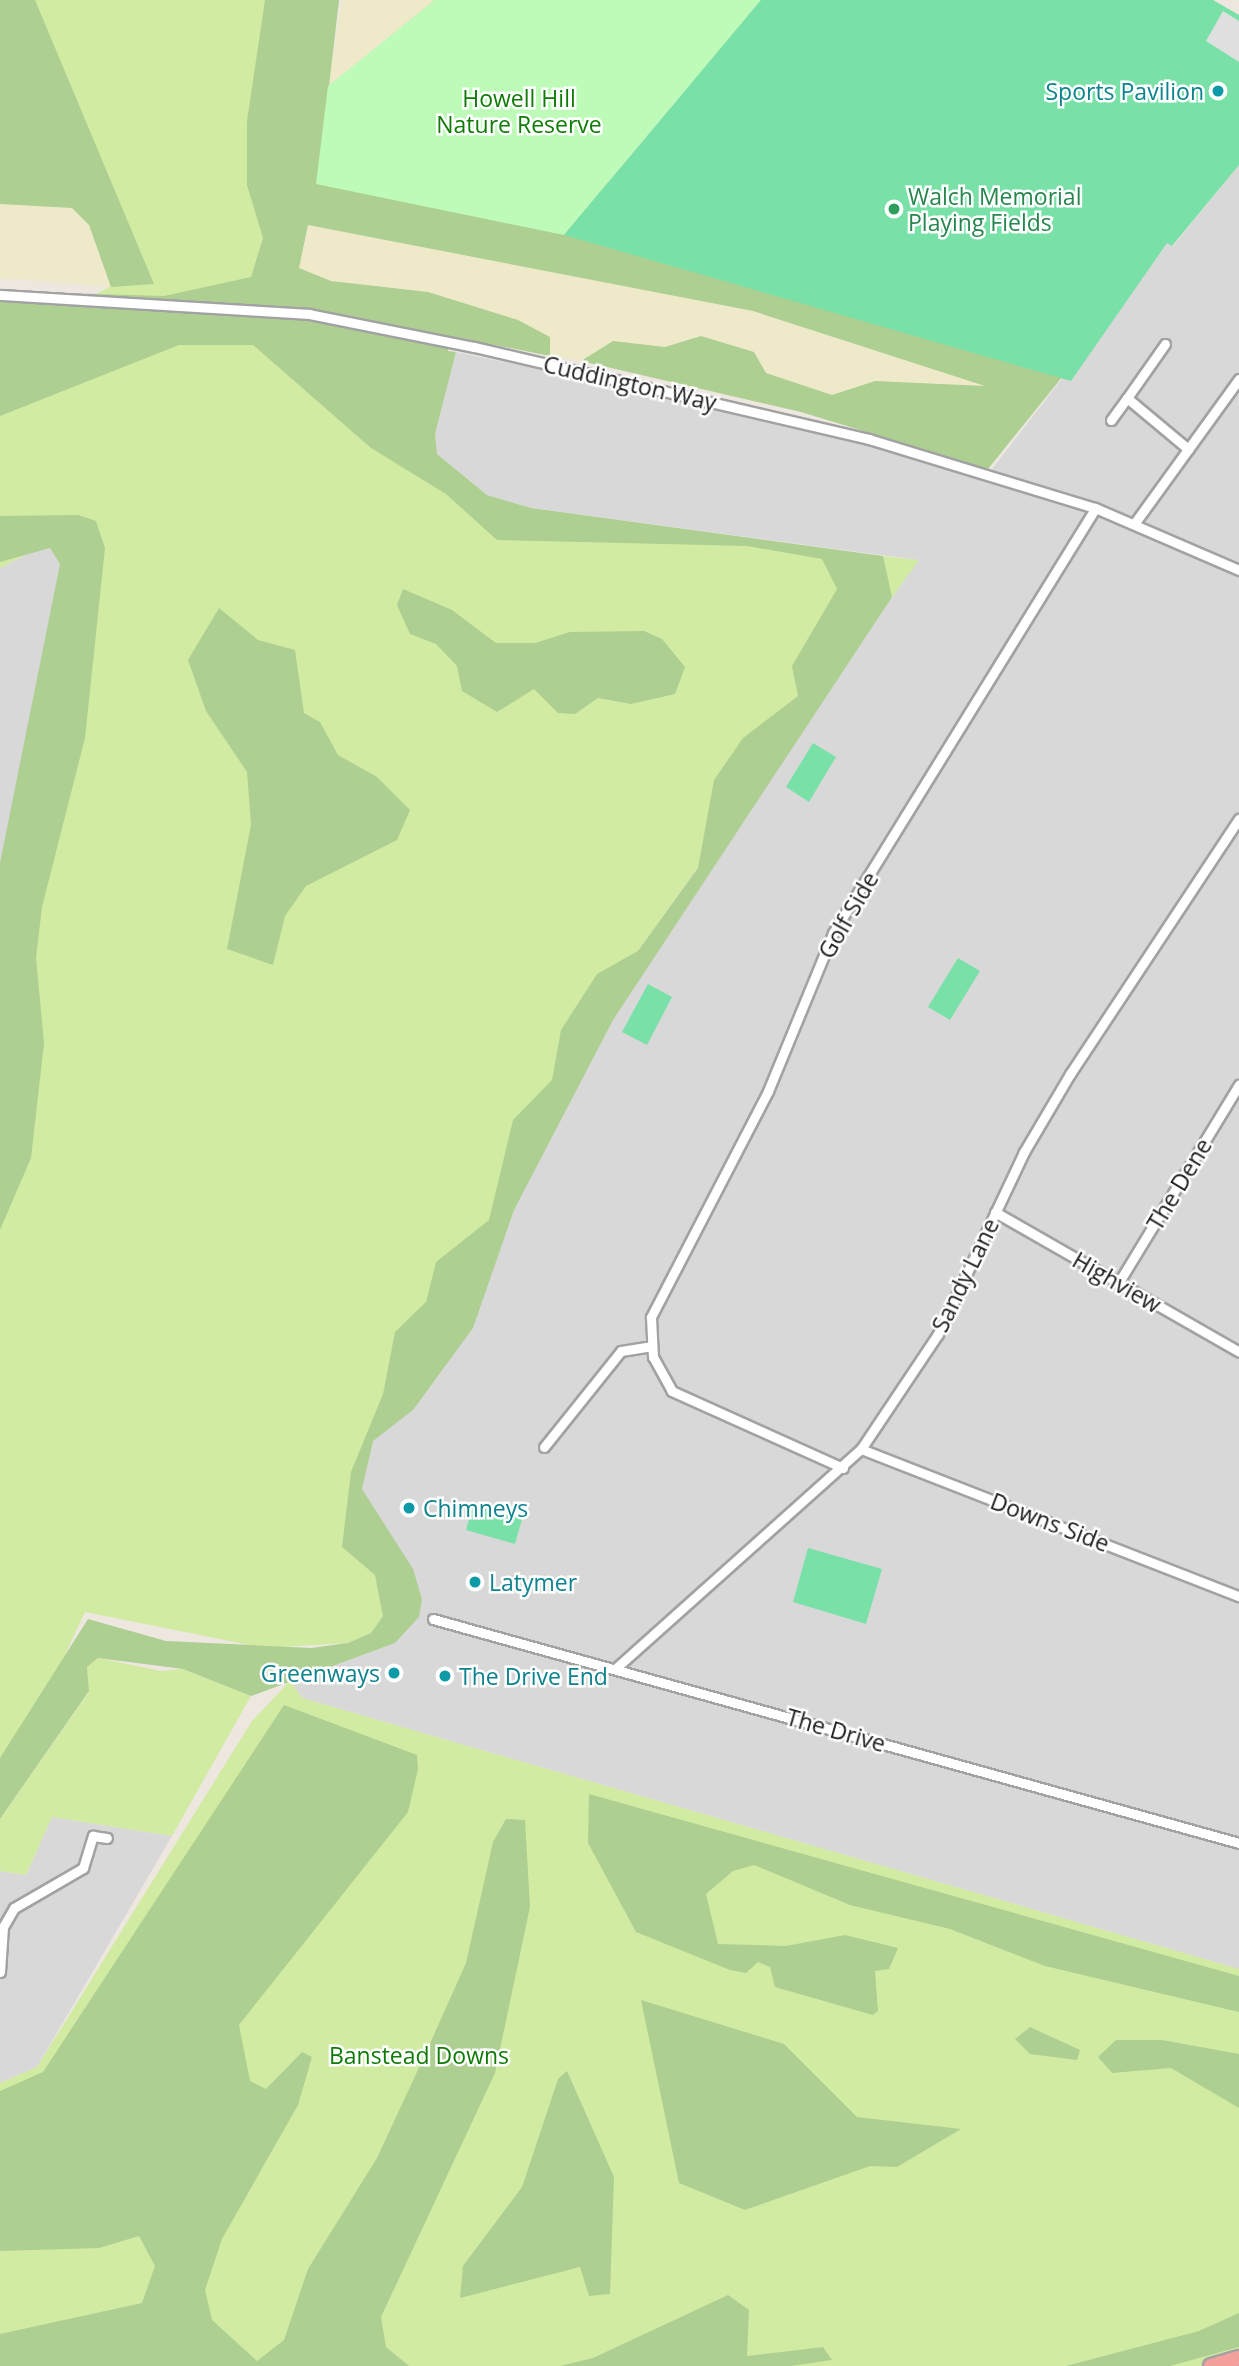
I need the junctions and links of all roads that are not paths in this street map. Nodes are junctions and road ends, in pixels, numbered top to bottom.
1 (0, 295) edge
2 (1165, 344) dead end
3 (1239, 379) edge
4 (1127, 398) junction
5 (1111, 420) dead end
6 (1188, 449) junction
7 (1095, 508) junction
8 (1135, 524) junction
9 (1239, 570) edge
10 (1239, 819) edge
11 (1239, 1086) edge
12 (995, 1212) junction
13 (1119, 1282) junction
14 (651, 1346) junction
15 (1239, 1352) edge
16 (544, 1447) dead end
17 (861, 1449) junction
18 (844, 1468) junction
19 (1239, 1596) edge
20 (433, 1619) dead end
21 (616, 1668) junction
22 (107, 1838) dead end
23 (1239, 1843) edge
24 (0, 1972) edge
25 (1239, 2358) edge
26 (1211, 2366) edge

1 - 7 street, Cuddington Way
2 - 4 street
3 - 6 street
4 - 5 street
4 - 6 street
6 - 8 street
7 - 8 street, Cuddington Way
7 - 14 street, Golf Side
8 - 9 street, Cuddington Way
10 - 12 street, Sandy Lane
11 - 13 street, The Dene
12 - 13 street, Highview
12 - 17 street, Sandy Lane
13 - 15 street, Highview
14 - 16 street
14 - 18 street, Golf Side
17 - 18 street, Sandy Lane
17 - 19 street, Downs Side
18 - 21 street, Sandy Lane
20 - 21 street, The Drive
21 - 23 street, The Drive
22 - 24 street
25 - 26 highway

